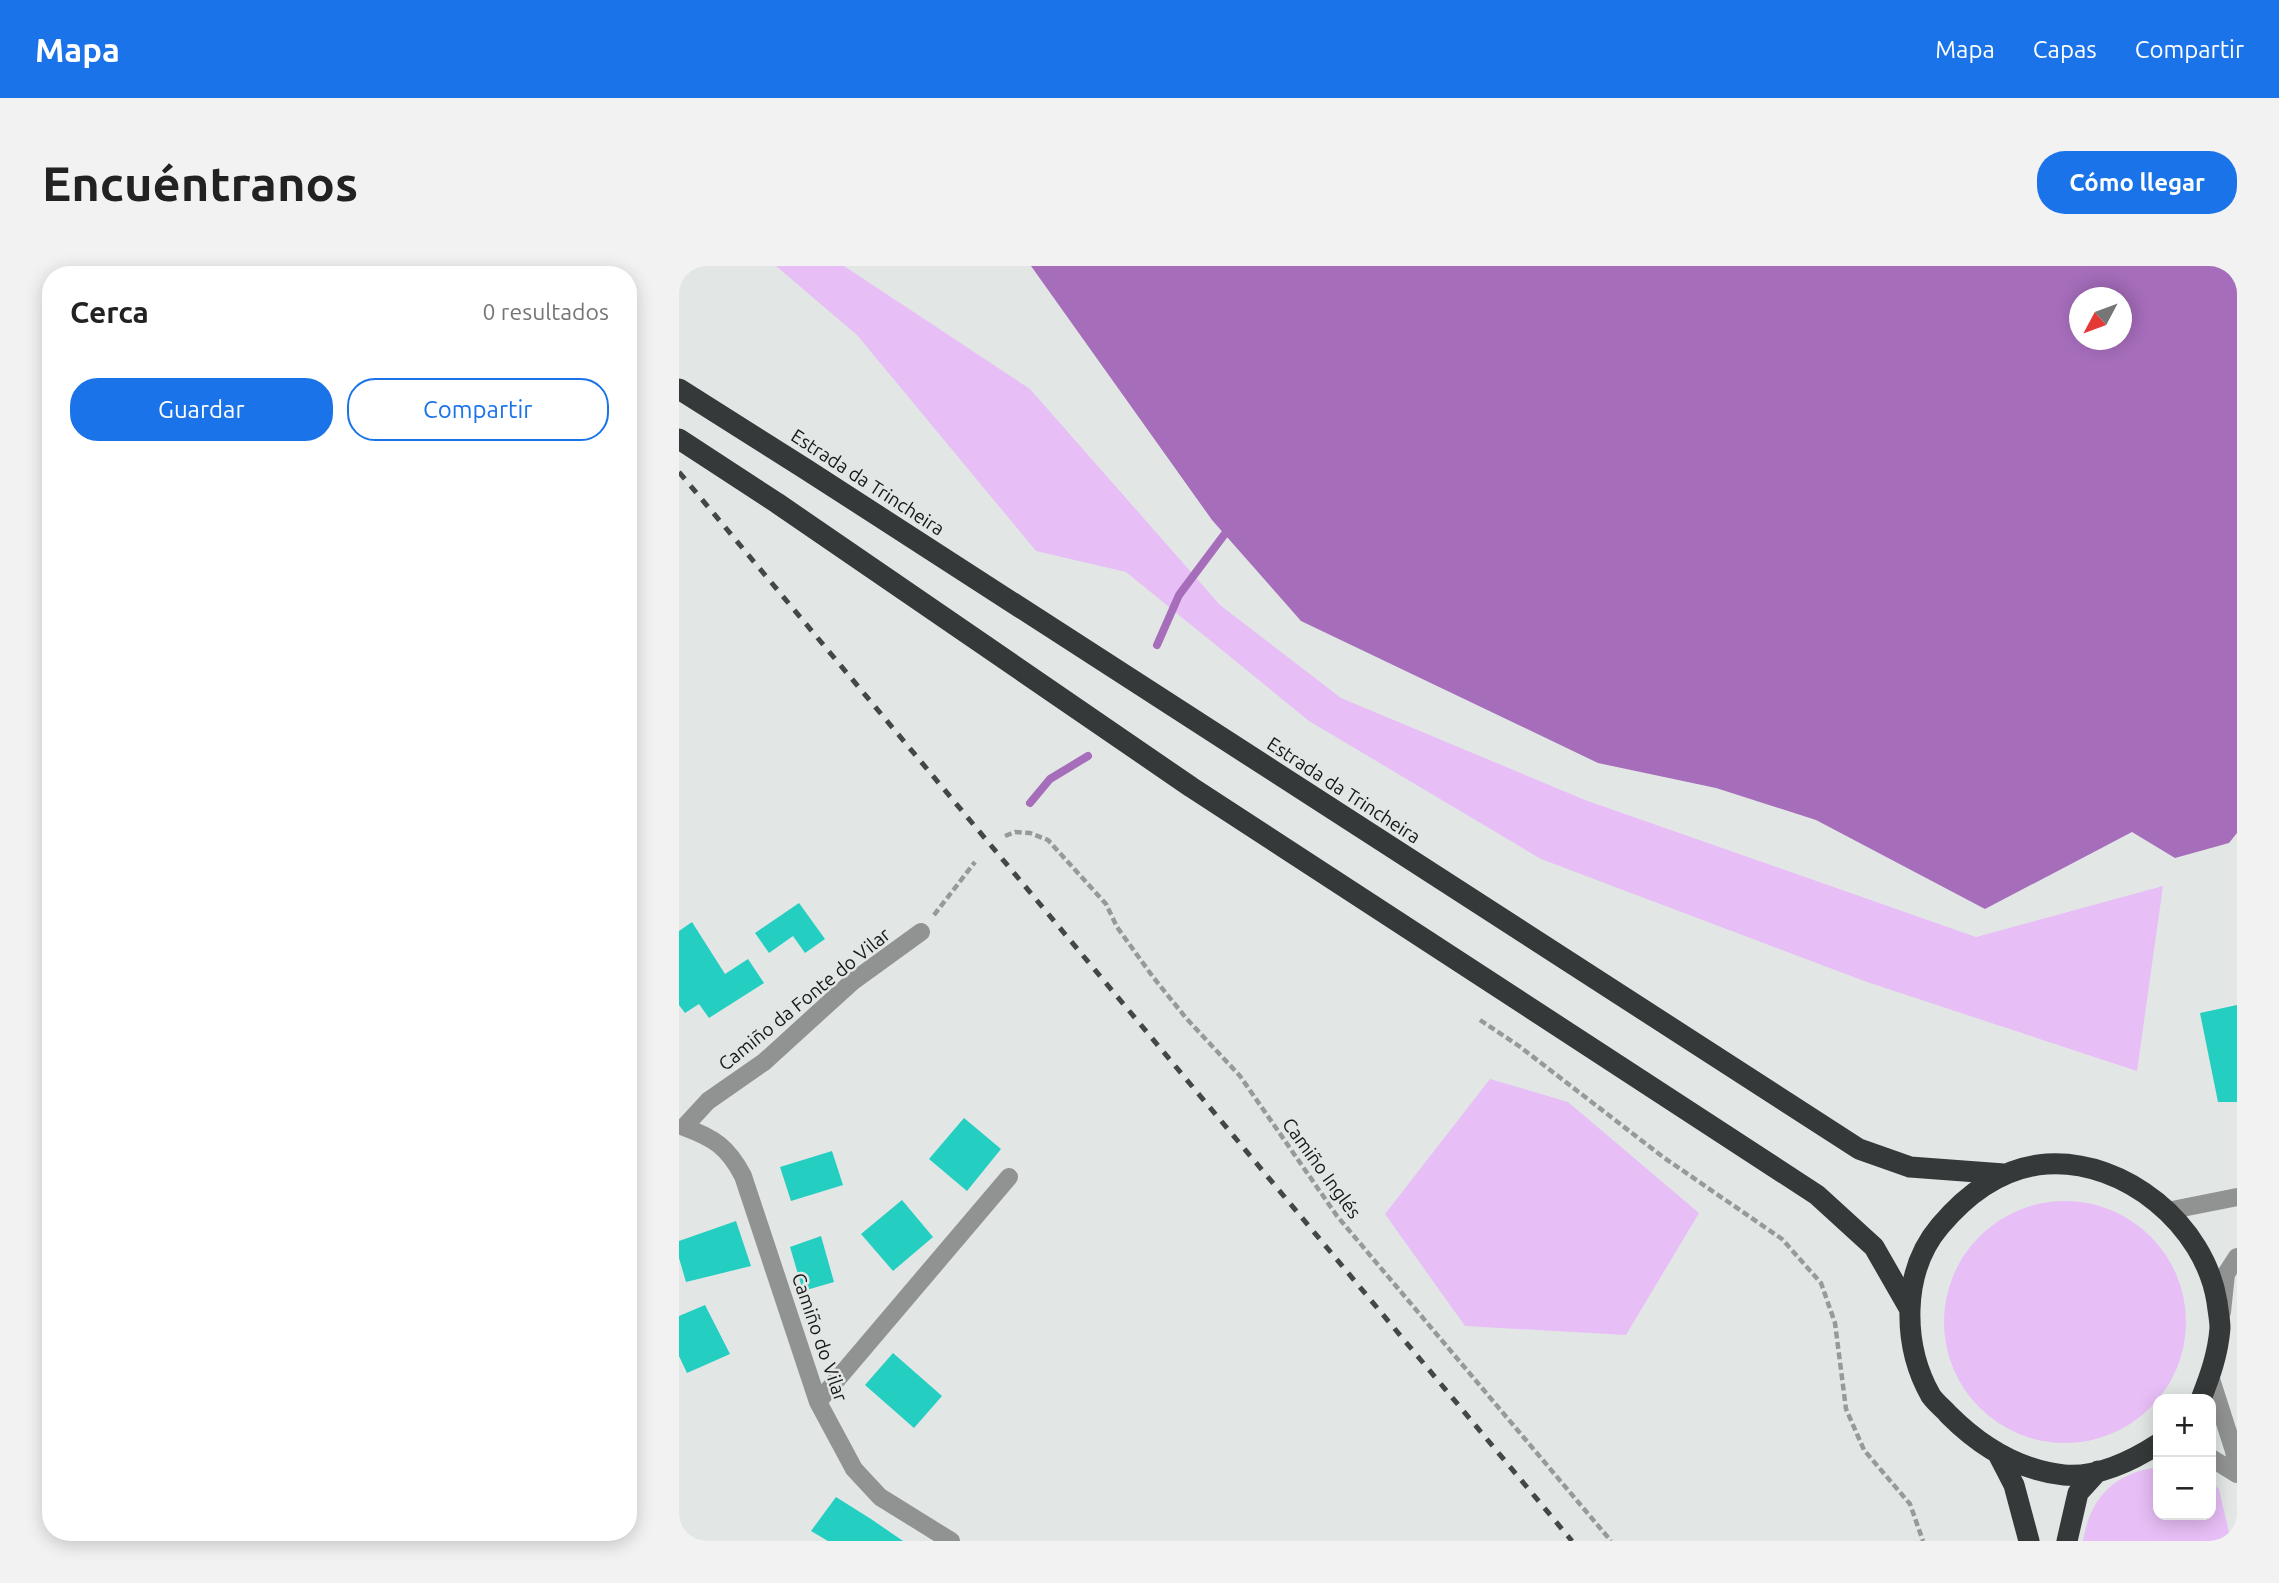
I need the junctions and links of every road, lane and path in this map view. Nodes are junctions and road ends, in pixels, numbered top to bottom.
1 (679, 389) edge
2 (679, 439) edge
3 (1005, 836) dead end
4 (975, 862) dead end
5 (921, 932) joint
6 (1480, 1020) dead end
7 (682, 1128) edge
8 (2004, 1174) junction
9 (1009, 1177) dead end
10 (2237, 1197) edge
11 (2167, 1211) junction
12 (2237, 1257) edge
13 (1909, 1308) junction
14 (2220, 1326) junction
15 (2210, 1376) junction
16 (2203, 1394) edge
17 (818, 1402) junction
18 (2153, 1450) edge
19 (1998, 1454) junction
20 (2216, 1461) edge
21 (2237, 1468) edge
22 (2098, 1471) junction
23 (2237, 1474) edge
24 (951, 1541) edge
25 (1611, 1541) edge
26 (1923, 1541) edge
27 (2029, 1541) edge
28 (2067, 1541) edge

1 - 8 highway, Estrada da Trincheira
2 - 13 highway, Estrada da Trincheira
3 - 25 path, Camiño Inglés
4 - 5 path
5 - 7 street, Camiño da Fonte do Vilar
6 - 26 path
7 - 17 street, Camiño do Vilar
8 - 11 highway, Estrada da Trincheira
8 - 13 highway, Estrada da Trincheira
9 - 17 street
10 - 11 street
11 - 14 highway, Estrada da Trincheira
12 - 14 street
13 - 19 highway, Estrada da Trincheira
14 - 15 highway, Estrada da Trincheira
15 - 16 highway, Estrada da Trincheira
15 - 21 street
17 - 24 street, Camiño do Vilar
18 - 22 highway, Estrada da Trincheira
19 - 22 highway, Estrada da Trincheira
19 - 27 highway, Estrada da Trincheira
20 - 23 street
22 - 28 highway

